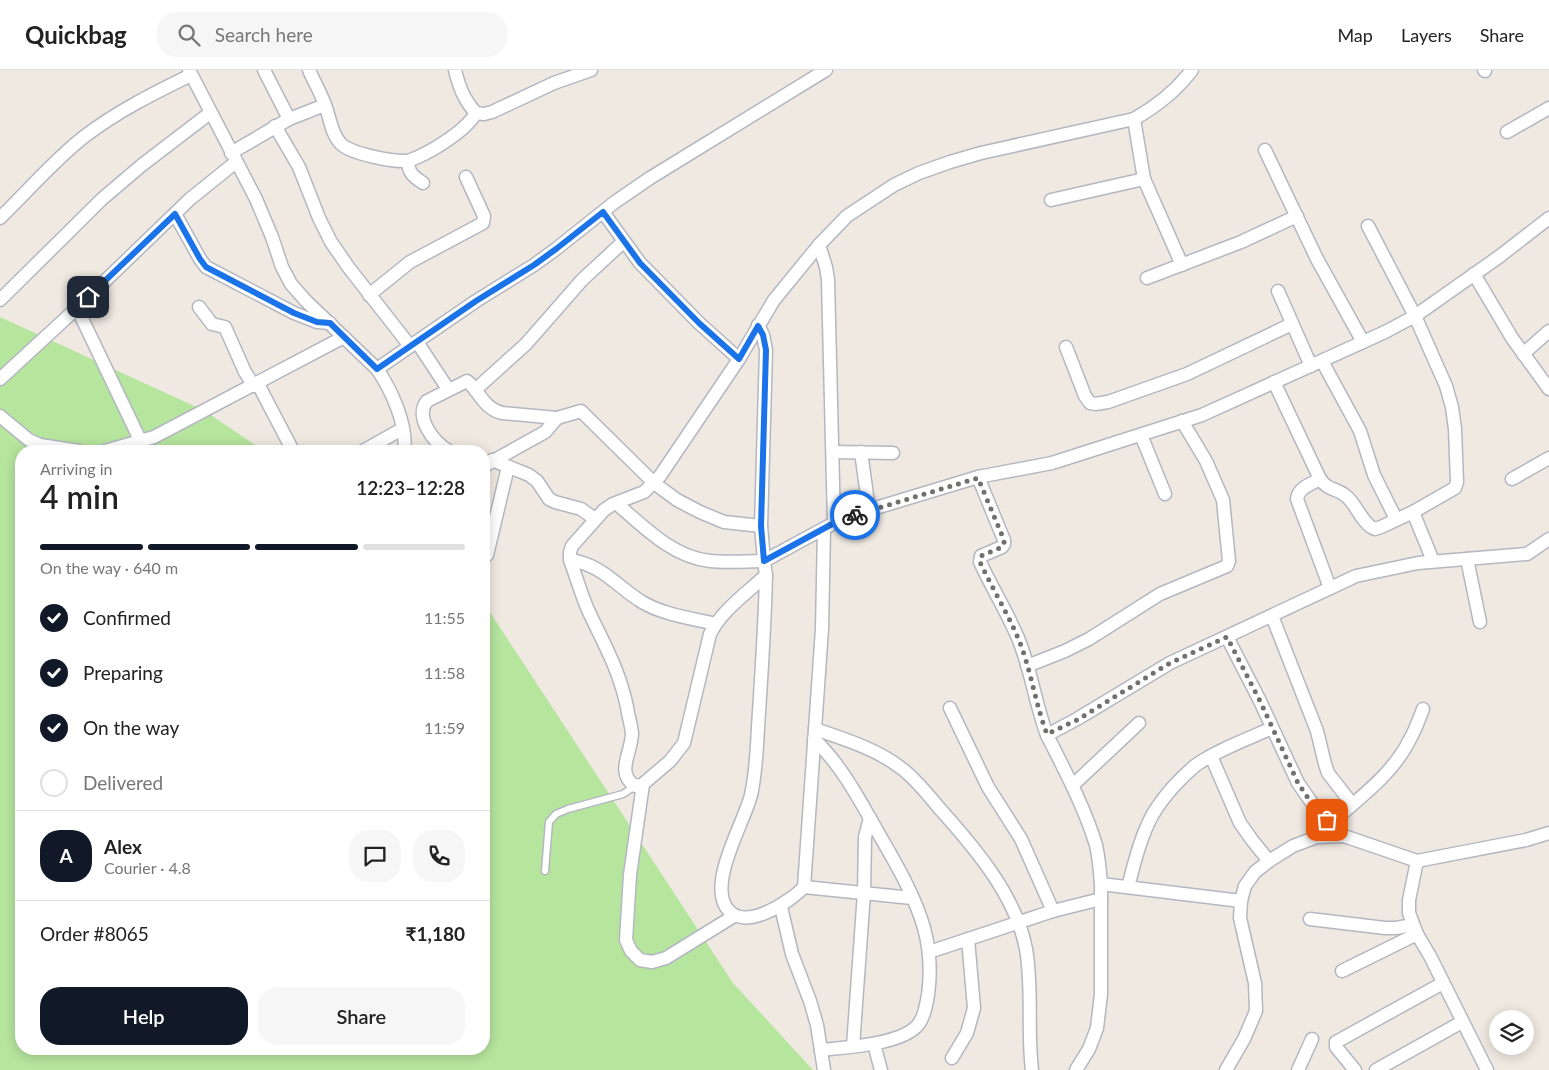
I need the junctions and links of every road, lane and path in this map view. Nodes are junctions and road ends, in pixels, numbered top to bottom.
1 (264, 70) edge
2 (308, 70) edge
3 (455, 70) edge
4 (591, 70) edge
5 (826, 70) edge
6 (1192, 70) edge
7 (190, 73) edge
8 (325, 105) junction
9 (1549, 108) edge
10 (210, 113) junction
11 (476, 113) junction
12 (289, 119) junction
13 (1134, 119) junction
14 (275, 126) junction
15 (1507, 132) dead end
16 (1265, 150) dead end
17 (234, 158) junction
18 (408, 161) junction
19 (466, 177) dead end
20 (1144, 179) junction
21 (423, 183) dead end
22 (1051, 200) dead end
23 (603, 212) junction
24 (175, 214) junction
25 (1297, 216) junction
26 (0, 218) edge
27 (1549, 218) edge
28 (1368, 226) dead end
29 (623, 242) junction
30 (818, 245) junction
31 (1182, 265) junction
32 (1474, 274) junction
33 (1147, 278) dead end
34 (1278, 291) dead end
35 (370, 295) junction
36 (0, 300) edge
37 (199, 307) dead end
38 (77, 308) junction
39 (1415, 316) junction
40 (330, 323) junction
41 (1292, 324) junction
42 (758, 326) junction
43 (1549, 331) edge
44 (344, 337) junction
45 (1363, 342) junction
46 (413, 344) junction
47 (1066, 347) dead end
48 (1523, 354) junction
49 (739, 359) junction
50 (1316, 363) junction
51 (377, 369) junction
52 (0, 379) edge
53 (1274, 382) junction
54 (256, 385) junction
55 (448, 389) junction
56 (1549, 389) edge
57 (475, 390) junction
58 (0, 416) edge
59 (557, 418) junction
60 (1182, 421) junction
61 (402, 429) junction
62 (1140, 435) junction
63 (141, 442) junction
64 (38, 445) edge
65 (129, 445) edge
66 (290, 445) edge
67 (374, 445) edge
68 (405, 445) edge
69 (438, 445) edge
70 (833, 452) junction
71 (861, 452) junction
72 (893, 453) dead end
73 (1549, 458) edge
74 (490, 462) edge
75 (490, 463) edge
76 (508, 467) junction
77 (978, 478) junction
78 (1512, 478) dead end
79 (1320, 479) junction
80 (654, 483) junction
81 (1164, 494) dead end
82 (616, 503) junction
83 (869, 510) junction
84 (1413, 512) junction
85 (595, 519) junction
86 (1396, 519) junction
87 (761, 526) junction
88 (829, 526) junction
89 (1549, 539) edge
90 (490, 542) edge
91 (1467, 559) junction
92 (570, 560) junction
93 (764, 561) junction
94 (1433, 561) junction
95 (766, 575) junction
96 (1330, 588) junction
97 (1272, 616) junction
98 (1480, 622) dead end
99 (715, 624) junction
100 (1227, 637) junction
101 (1027, 666) junction
102 (950, 708) dead end
103 (1423, 709) dead end
104 (1139, 723) dead end
105 (1272, 728) junction
106 (815, 734) junction
107 (1047, 734) junction
108 (1211, 756) junction
109 (639, 785) junction
110 (1073, 785) junction
111 (1352, 804) junction
112 (870, 818) junction
113 (1330, 823) junction
114 (1549, 833) edge
115 (1344, 836) junction
116 (1270, 860) junction
117 (1418, 861) junction
118 (545, 871) dead end
119 (1101, 884) junction
120 (804, 887) junction
121 (1128, 887) junction
122 (864, 893) junction
123 (912, 898) junction
124 (1102, 899) junction
125 (1241, 901) junction
126 (781, 906) junction
127 (1053, 911) junction
128 (734, 916) junction
129 (1310, 919) dead end
130 (1018, 922) junction
131 (1415, 930) junction
132 (968, 939) junction
133 (929, 952) junction
134 (1342, 971) dead end
135 (1443, 983) junction
136 (1462, 1022) junction
137 (1312, 1039) dead end
138 (874, 1044) junction
139 (853, 1046) junction
140 (821, 1050) junction
141 (952, 1058) dead end
142 (1485, 1069) edge
143 (824, 1070) edge
144 (881, 1070) edge
145 (1032, 1070) edge
146 (1076, 1070) edge
147 (1226, 1070) edge
148 (1298, 1070) edge
149 (1355, 1070) edge
150 (1376, 1070) edge

1 - 12 street
2 - 8 street
3 - 11 street
4 - 11 street
5 - 23 street
6 - 13 street
7 - 10 street
7 - 26 street
8 - 12 street
8 - 18 street
9 - 15 street
10 - 17 street
10 - 36 street
11 - 18 street
12 - 14 street
13 - 20 street
13 - 30 street
14 - 17 street
14 - 35 street
16 - 25 street
17 - 24 street
17 - 40 street
18 - 21 street
19 - 35 street
20 - 22 street
20 - 31 street
23 - 29 street
23 - 46 street
24 - 38 street
24 - 40 street
25 - 31 street
25 - 45 street
27 - 32 street
28 - 39 street
29 - 49 street
29 - 57 street
30 - 42 street
30 - 70 street
31 - 33 street
32 - 39 street
32 - 48 street
34 - 41 street
35 - 46 street
37 - 54 street
38 - 52 street
38 - 63 street
39 - 45 street
39 - 84 street
40 - 44 street
41 - 47 street
41 - 50 street
42 - 49 street
42 - 87 street
43 - 48 street
44 - 51 street
44 - 54 street
45 - 50 street
46 - 51 street
46 - 55 street
48 - 56 street
49 - 80 street
50 - 53 street
50 - 86 street
51 - 61 street
53 - 60 street
53 - 79 street
54 - 63 street
54 - 66 street
55 - 57 street
55 - 69 street
57 - 59 street
58 - 64 street
59 - 74 street
59 - 80 street
60 - 62 street
60 - 101 street
61 - 67 street
61 - 68 street
62 - 77 street
62 - 81 street
63 - 65 street
70 - 71 street
70 - 88 street
71 - 72 street
71 - 83 street
73 - 78 street
75 - 76 street
76 - 85 street
76 - 90 street
77 - 83 street
77 - 101 street
79 - 86 street
79 - 96 street
80 - 82 street
80 - 87 street
82 - 85 street
82 - 93 street
83 - 88 street
84 - 86 street
84 - 94 street
85 - 92 street
87 - 93 street
88 - 93 street
88 - 106 street
89 - 91 street
91 - 94 street
91 - 98 street
92 - 99 street
92 - 109 street
93 - 95 street
94 - 96 street
95 - 99 street
95 - 128 street
96 - 97 street
97 - 100 street
97 - 111 street
99 - 109 street
100 - 105 street
100 - 107 street
101 - 107 street
102 - 127 street
103 - 111 street
104 - 110 street
105 - 108 street
105 - 113 street
106 - 112 street
106 - 120 street
106 - 130 street
107 - 110 street
108 - 116 street
108 - 121 street
109 - 118 lane
109 - 128 street
110 - 119 street
111 - 113 street
112 - 122 street
112 - 123 street
113 - 115 street
114 - 117 street
115 - 116 street
115 - 117 street
116 - 125 street
117 - 131 street
119 - 121 street
119 - 124 street
120 - 122 street
120 - 126 street
121 - 125 street
122 - 123 street
122 - 139 street
123 - 133 street
124 - 127 street
124 - 146 street
125 - 147 street
126 - 128 street
126 - 140 street
127 - 130 street
129 - 131 street
130 - 132 street
130 - 145 street
131 - 134 street
131 - 135 street
132 - 133 street
132 - 141 street
133 - 138 street
135 - 136 street
135 - 149 street
136 - 142 street
136 - 150 street
137 - 148 street
138 - 139 street
138 - 144 street
139 - 140 street
140 - 143 street

